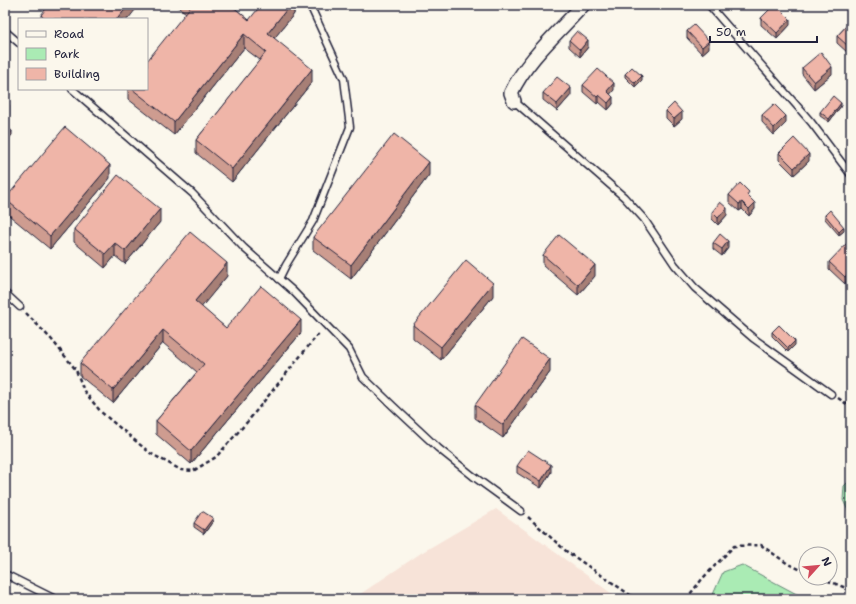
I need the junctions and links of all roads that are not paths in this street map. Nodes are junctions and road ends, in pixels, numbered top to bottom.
1 (310, 5) edge
2 (583, 5) edge
3 (709, 5) edge
4 (5, 31) edge
5 (18, 42) edge
6 (73, 90) edge
7 (514, 101) joint
8 (851, 175) edge
9 (279, 279) junction
10 (5, 293) edge
11 (20, 307) road end
12 (831, 394) road end
13 (521, 511) road end
14 (5, 574) edge
15 (55, 599) edge

1 - 9 lane
2 - 7 street
3 - 8 lane
4 - 5 lane
6 - 9 lane
7 - 12 lane
9 - 13 lane
10 - 11 lane
14 - 15 lane

